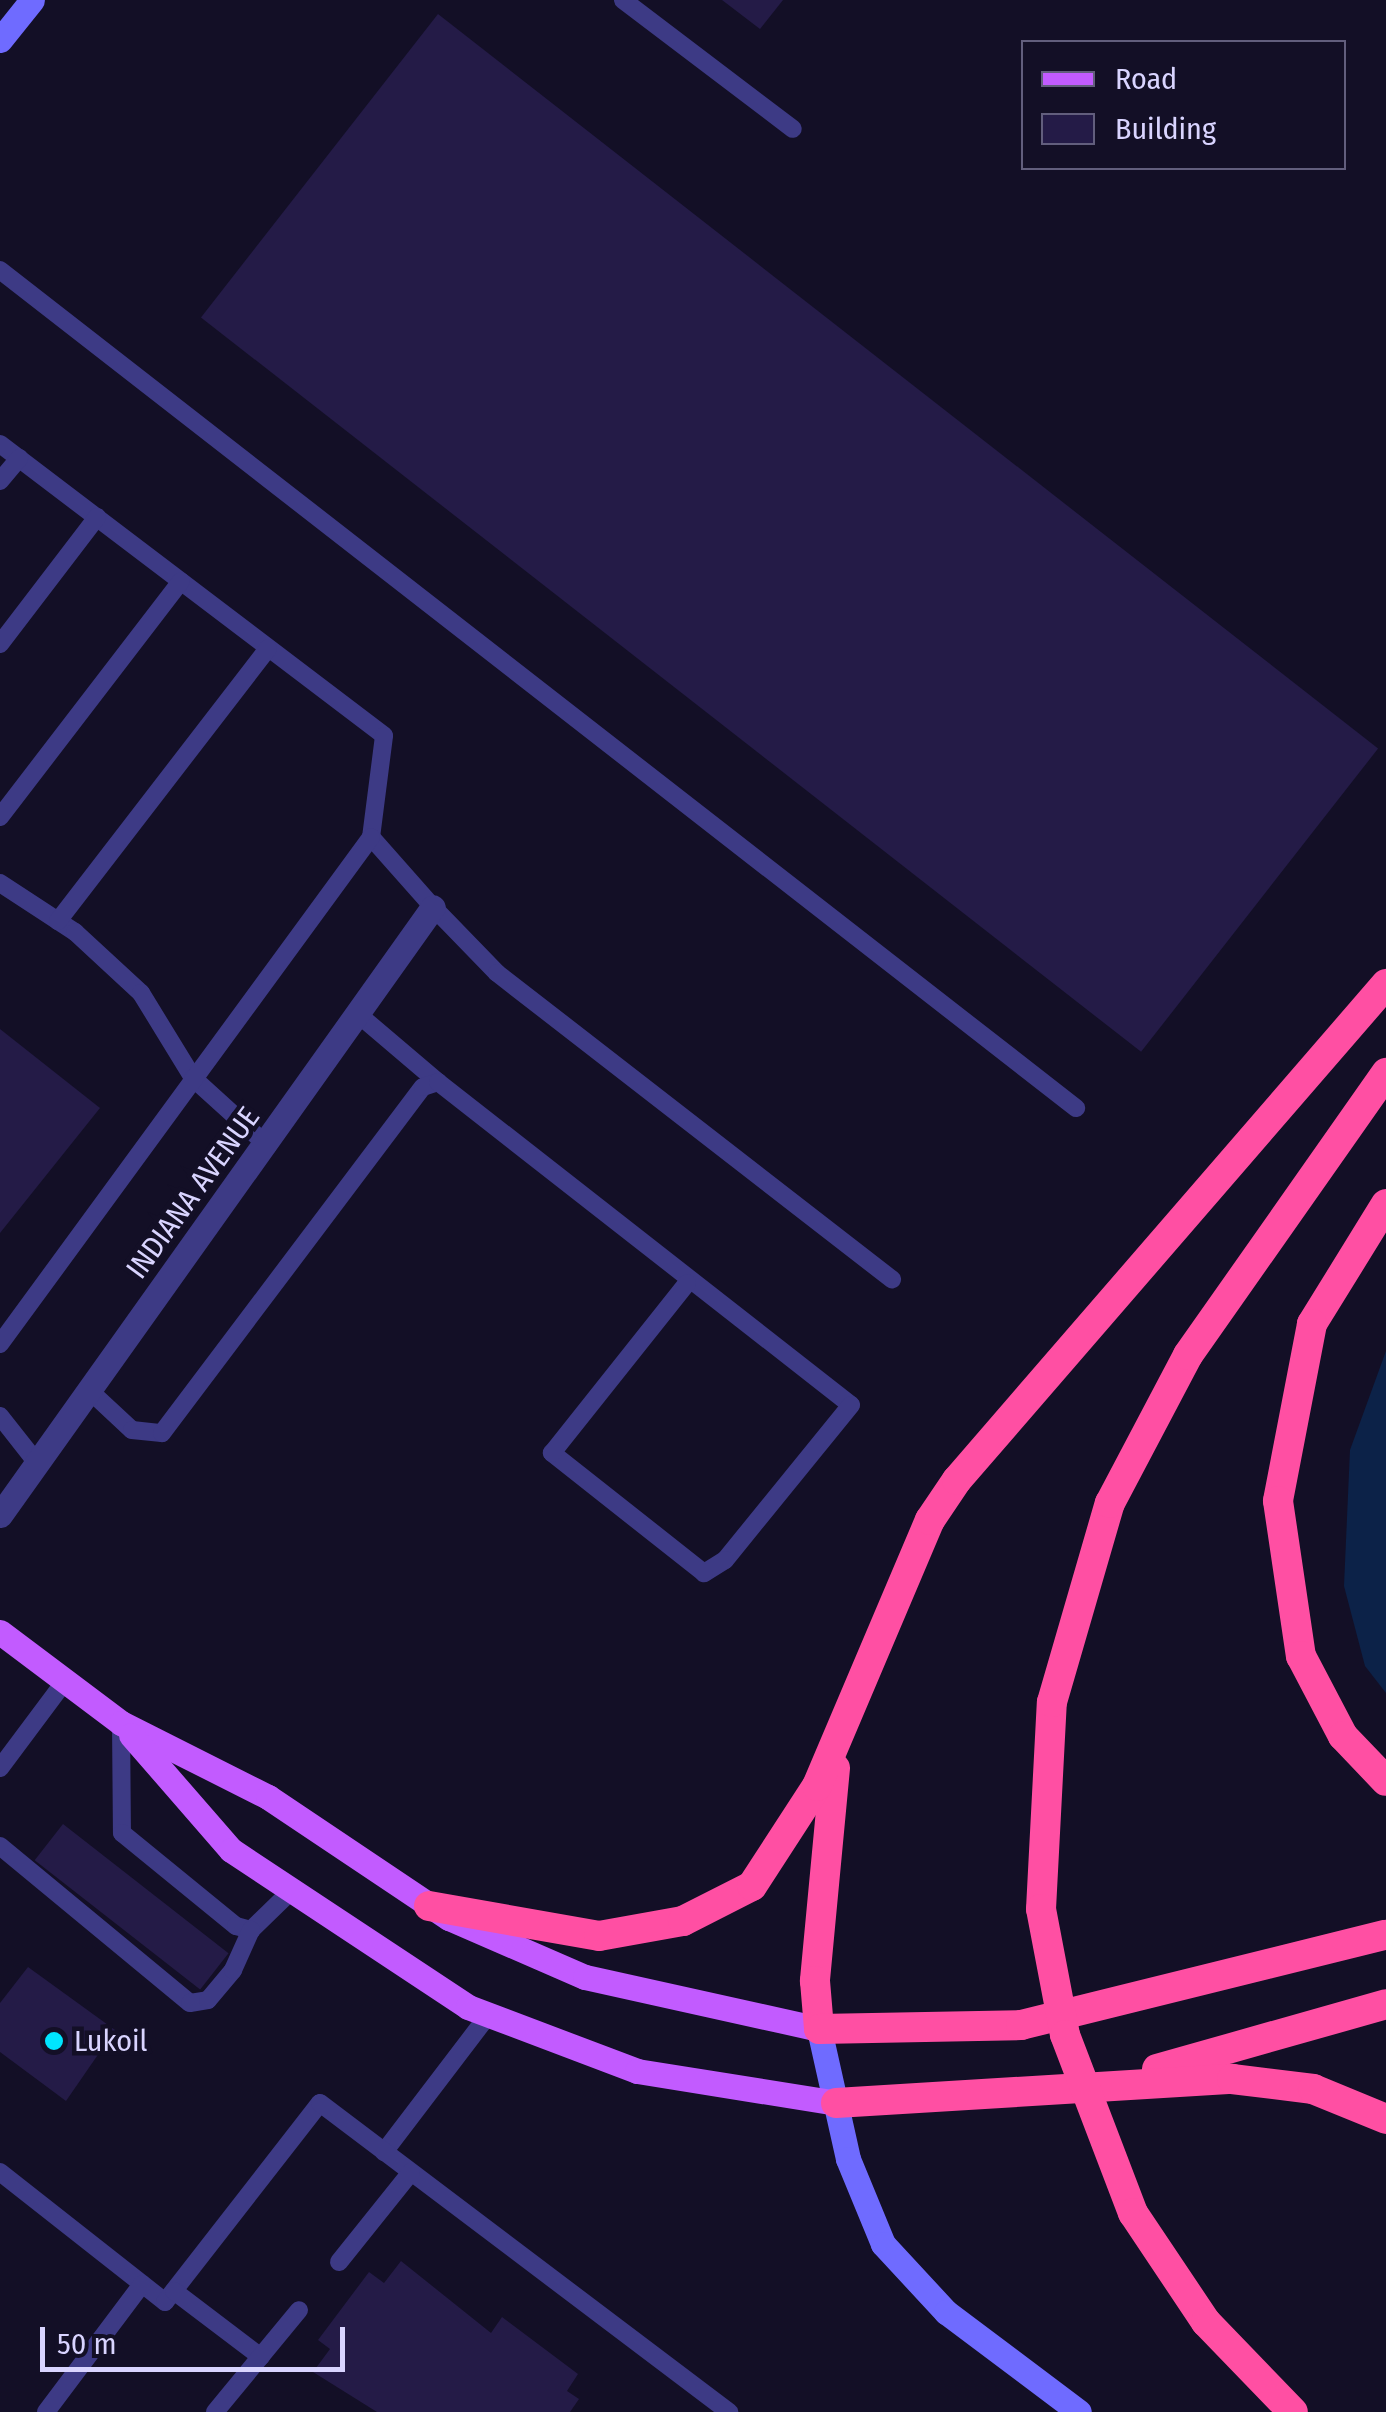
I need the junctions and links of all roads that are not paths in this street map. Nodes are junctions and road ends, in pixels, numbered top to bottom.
1 (32, 0) edge
2 (623, 0) edge
3 (0, 40) edge
4 (793, 129) dead end
5 (0, 270) edge
6 (0, 444) edge
7 (18, 458) junction
8 (0, 482) edge
9 (97, 517) junction
10 (181, 581) junction
11 (0, 644) edge
12 (268, 648) junction
13 (0, 817) edge
14 (371, 837) junction
15 (0, 883) edge
16 (433, 907) junction
17 (58, 921) junction
18 (1386, 984) edge
19 (359, 1015) junction
20 (1386, 1073) edge
21 (192, 1078) junction
22 (438, 1082) junction
23 (1076, 1108) dead end
24 (268, 1146) junction
25 (1386, 1204) edge
26 (892, 1280) dead end
27 (688, 1283) junction
28 (0, 1344) edge
29 (90, 1391) junction
30 (0, 1416) edge
31 (37, 1464) junction
32 (0, 1515) edge
33 (0, 1632) edge
34 (65, 1681) junction
35 (121, 1723) junction
36 (843, 1726) junction
37 (0, 1768) edge
38 (1386, 1781) edge
39 (0, 1846) edge
40 (288, 1894) junction
41 (428, 1906) junction
42 (251, 1930) junction
43 (1386, 1935) edge
44 (1386, 2004) edge
45 (488, 2016) junction
46 (819, 2029) junction
47 (1100, 2082) junction
48 (836, 2103) junction
49 (1386, 2118) edge
50 (384, 2152) junction
51 (0, 2172) edge
52 (411, 2172) junction
53 (339, 2262) dead end
54 (142, 2284) junction
55 (174, 2292) junction
56 (299, 2310) dead end
57 (261, 2356) junction
58 (46, 2412) edge
59 (214, 2412) edge
60 (730, 2412) edge
61 (1079, 2412) edge
62 (1292, 2412) edge

1 - 3 main road
2 - 4 lane
5 - 23 lane
6 - 7 lane
7 - 8 lane
7 - 9 lane
9 - 10 lane
9 - 11 lane
10 - 12 lane
10 - 13 lane
12 - 14 lane
12 - 17 lane
14 - 16 lane
14 - 21 lane
15 - 17 lane
16 - 19 street, INDIANA AVENUE
16 - 26 lane
17 - 21 lane
18 - 36 highway
19 - 22 lane
19 - 24 street, INDIANA AVENUE
20 - 62 highway, bridge
21 - 24 lane
21 - 28 lane
22 - 27 lane
22 - 29 lane
24 - 29 street, INDIANA AVENUE
25 - 38 highway
27 - 27 lane
29 - 31 street, INDIANA AVENUE
30 - 31 lane
31 - 32 street, INDIANA AVENUE
33 - 34 main road
34 - 35 main road
34 - 37 lane
35 - 40 main road
35 - 41 main road
35 - 42 lane
36 - 41 highway
36 - 46 highway
39 - 42 lane
40 - 42 lane
40 - 45 main road
41 - 46 main road
43 - 46 highway
44 - 47 highway
45 - 48 main road
45 - 50 lane
46 - 48 main road
47 - 48 highway
47 - 49 highway
48 - 61 main road
50 - 52 lane
50 - 55 lane
51 - 54 lane
52 - 53 lane
52 - 60 lane
54 - 55 lane
54 - 58 lane
55 - 57 lane
56 - 57 lane
57 - 59 lane

